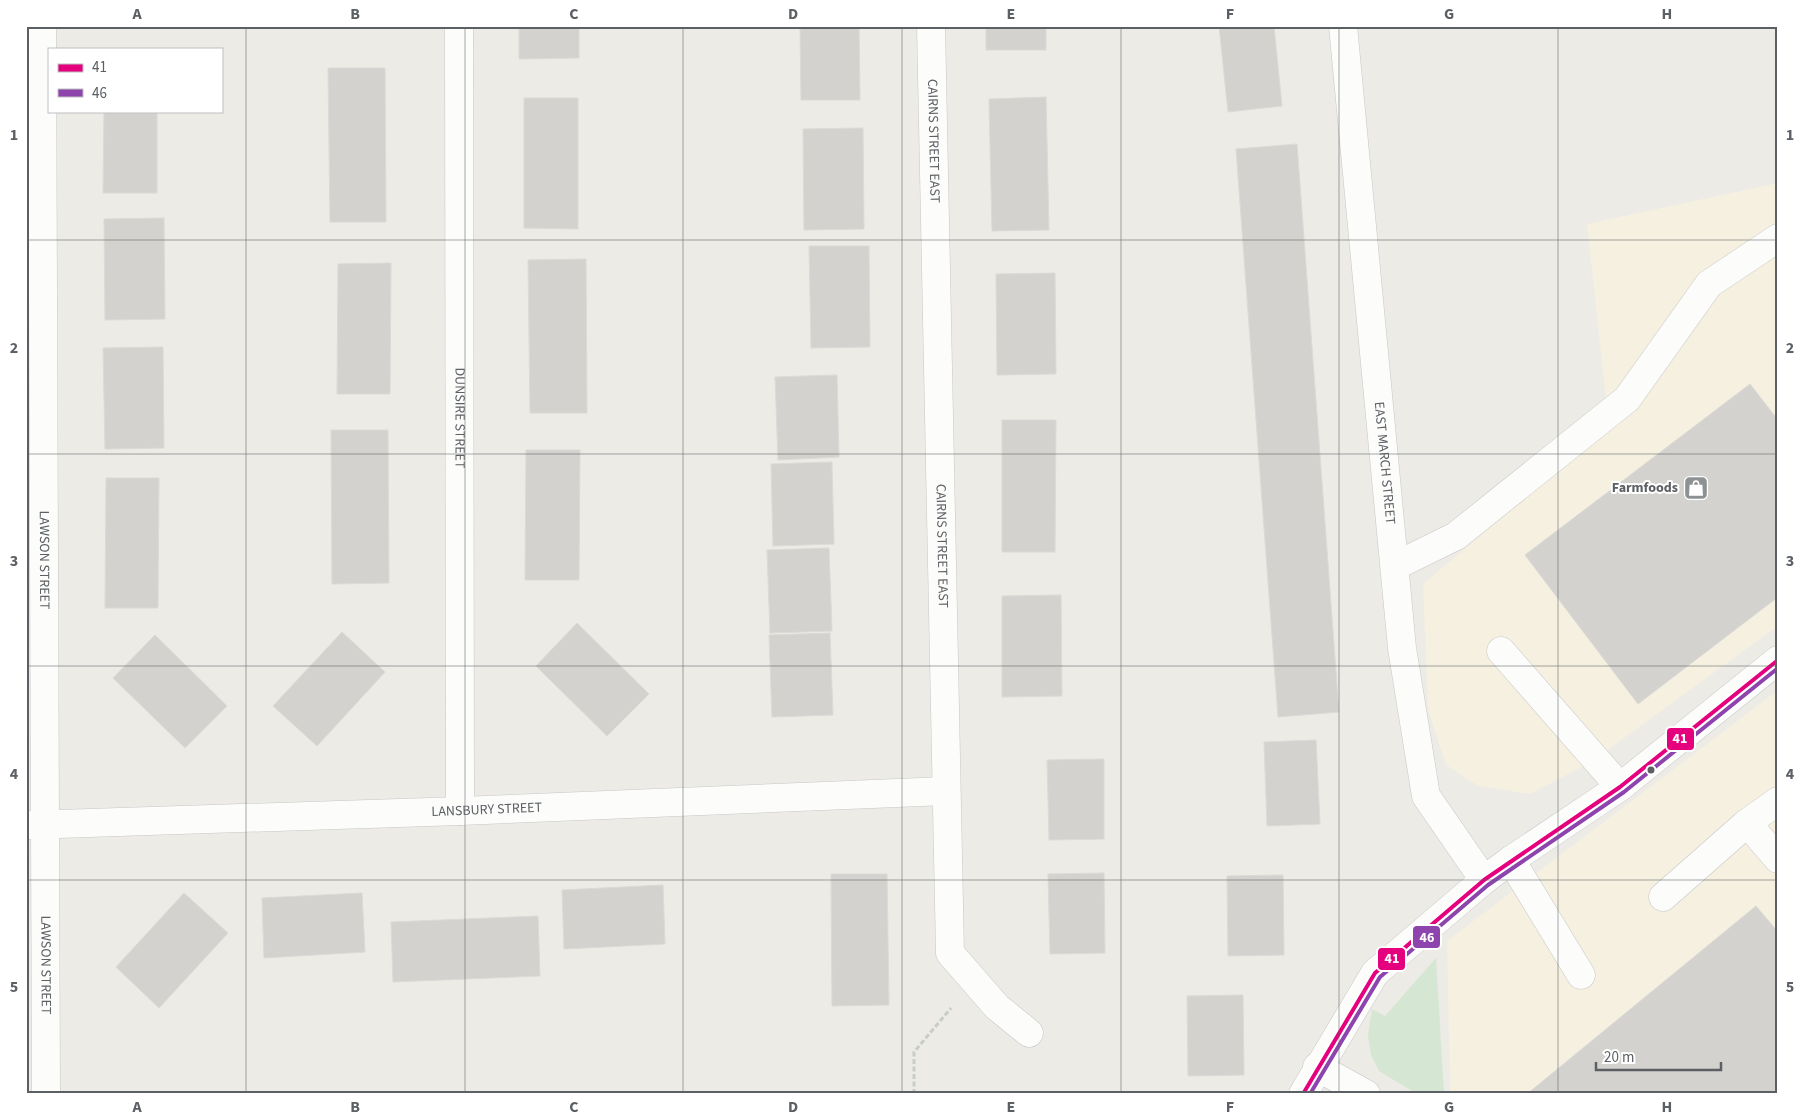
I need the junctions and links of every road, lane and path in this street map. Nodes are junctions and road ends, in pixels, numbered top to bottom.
1 (42, 26) edge
2 (459, 26) edge
3 (930, 26) edge
4 (1343, 26) edge
5 (1778, 238) edge
6 (1395, 566) junction
7 (1501, 651) dead end
8 (1778, 660) edge
9 (1620, 787) junction
10 (946, 791) junction
11 (1778, 801) edge
12 (460, 811) junction
13 (1747, 823) junction
14 (36, 825) edge
15 (1778, 859) edge
16 (1511, 860) junction
17 (1484, 880) junction
18 (1663, 897) dead end
19 (1581, 975) dead end
20 (974, 980) junction
21 (1028, 1032) dead end
22 (1317, 1067) junction
23 (46, 1094) edge
24 (914, 1094) edge
25 (1303, 1094) edge
26 (1366, 1094) edge

1 - 14 street, LAWSON STREET
2 - 12 street, DUNSIRE STREET
3 - 10 street, CAIRNS STREET EAST
4 - 6 street, EAST MARCH STREET
5 - 6 street
6 - 17 street, EAST MARCH STREET
7 - 9 street
8 - 9 street
9 - 16 street
10 - 12 street, LANSBURY STREET
10 - 20 street, CAIRNS STREET EAST
11 - 13 street
12 - 14 street, LANSBURY STREET
13 - 15 street
13 - 18 street
14 - 23 street, LAWSON STREET
16 - 17 street
16 - 19 street
17 - 22 street
20 - 21 street, CAIRNS STREET EAST
20 - 24 path
22 - 25 street
22 - 26 street

